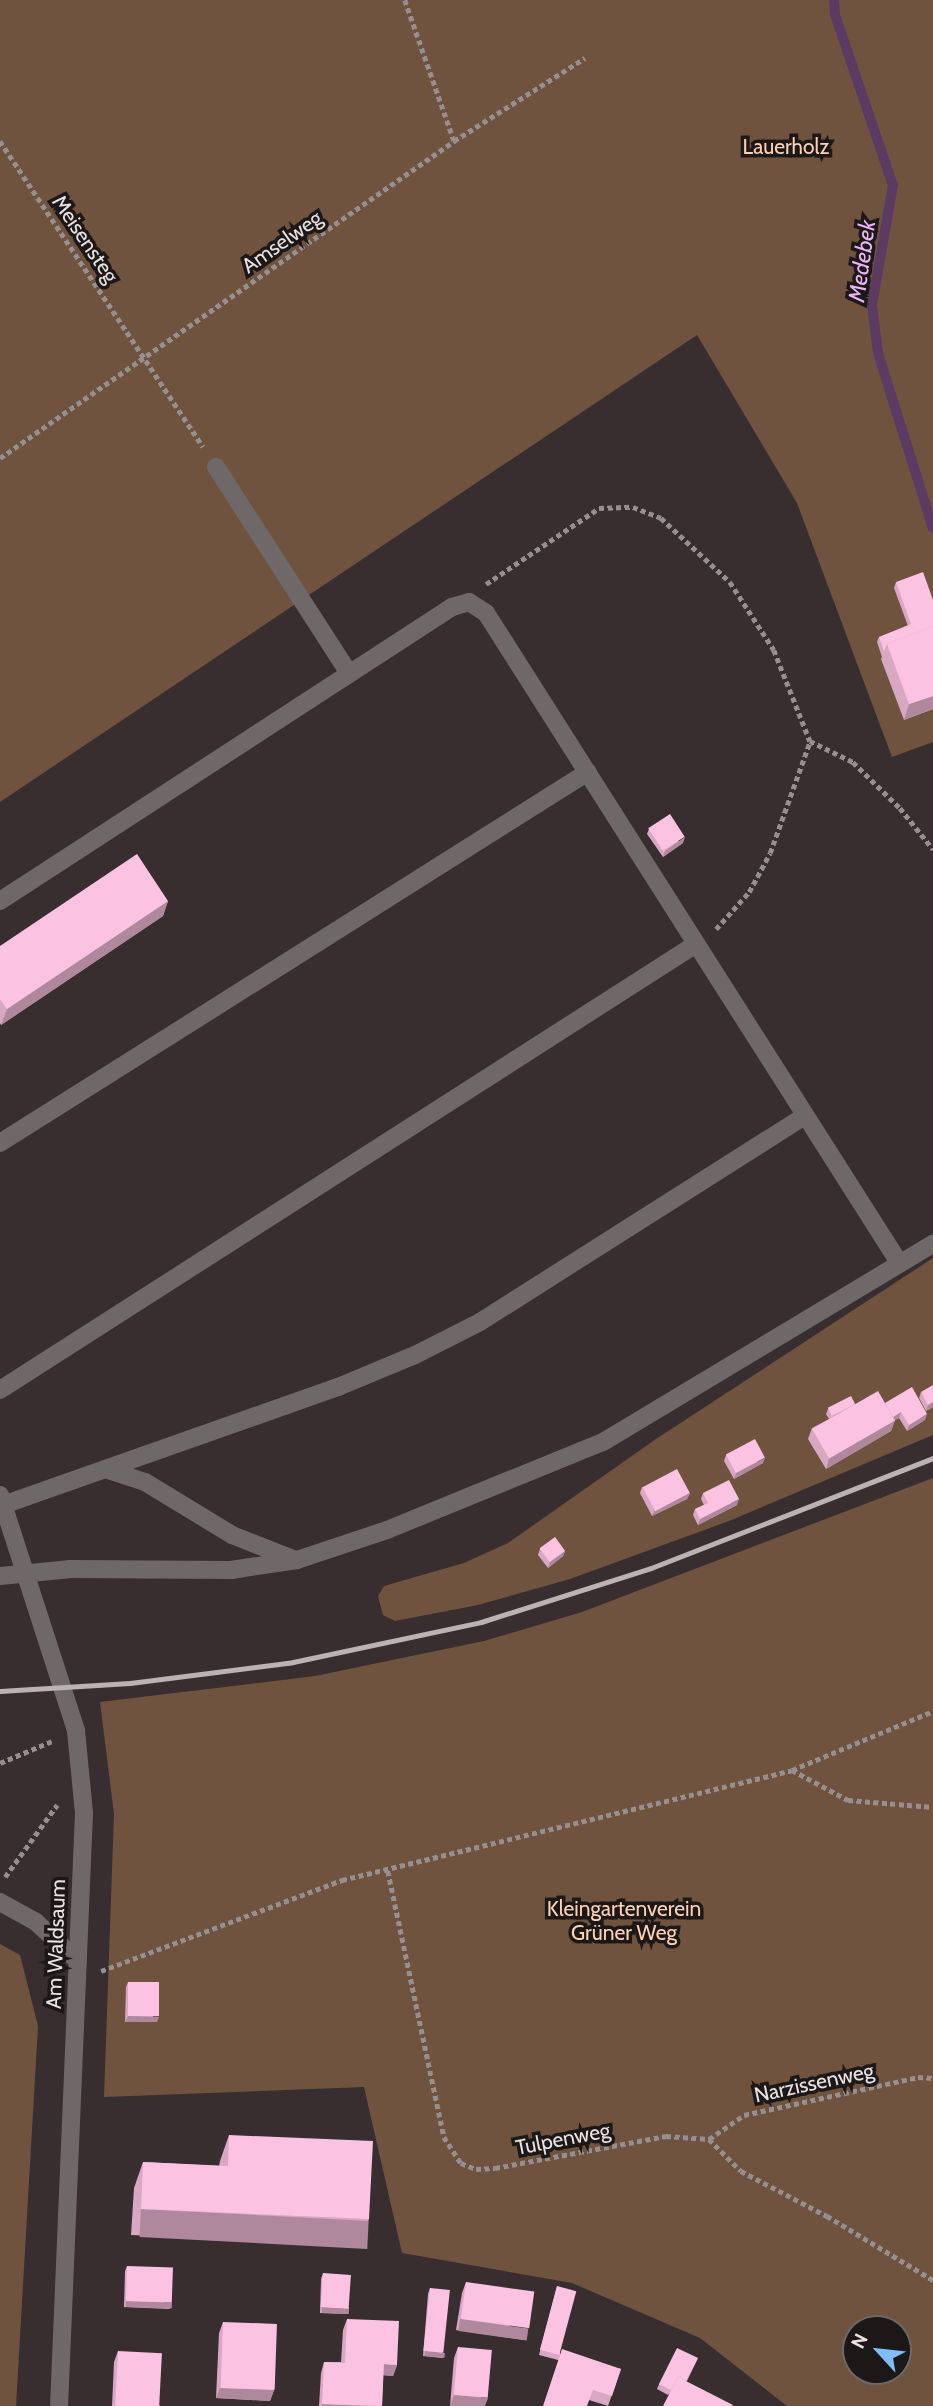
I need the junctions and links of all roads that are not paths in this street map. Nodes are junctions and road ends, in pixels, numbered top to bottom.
1 (216, 467) road end
2 (349, 673) junction
3 (588, 772) junction
4 (0, 901) edge
5 (696, 944) junction
6 (804, 1116) junction
7 (0, 1143) edge
8 (933, 1244) edge
9 (900, 1264) junction
10 (0, 1390) edge
11 (105, 1469) junction
12 (2, 1500) edge
13 (297, 1560) junction
14 (27, 1575) junction
15 (0, 1576) edge
16 (0, 1902) edge
17 (78, 1961) junction
18 (59, 2406) edge

1 - 2 street
2 - 3 street
2 - 4 street
3 - 5 street
3 - 7 street
5 - 6 street
5 - 10 street
6 - 9 street
6 - 11 street
8 - 9 street
9 - 13 street
11 - 12 street
11 - 13 street
12 - 14 street, Am Waldsaum
13 - 14 street
14 - 15 street
14 - 17 street, Am Waldsaum
16 - 17 street
17 - 18 street, Am Waldsaum

